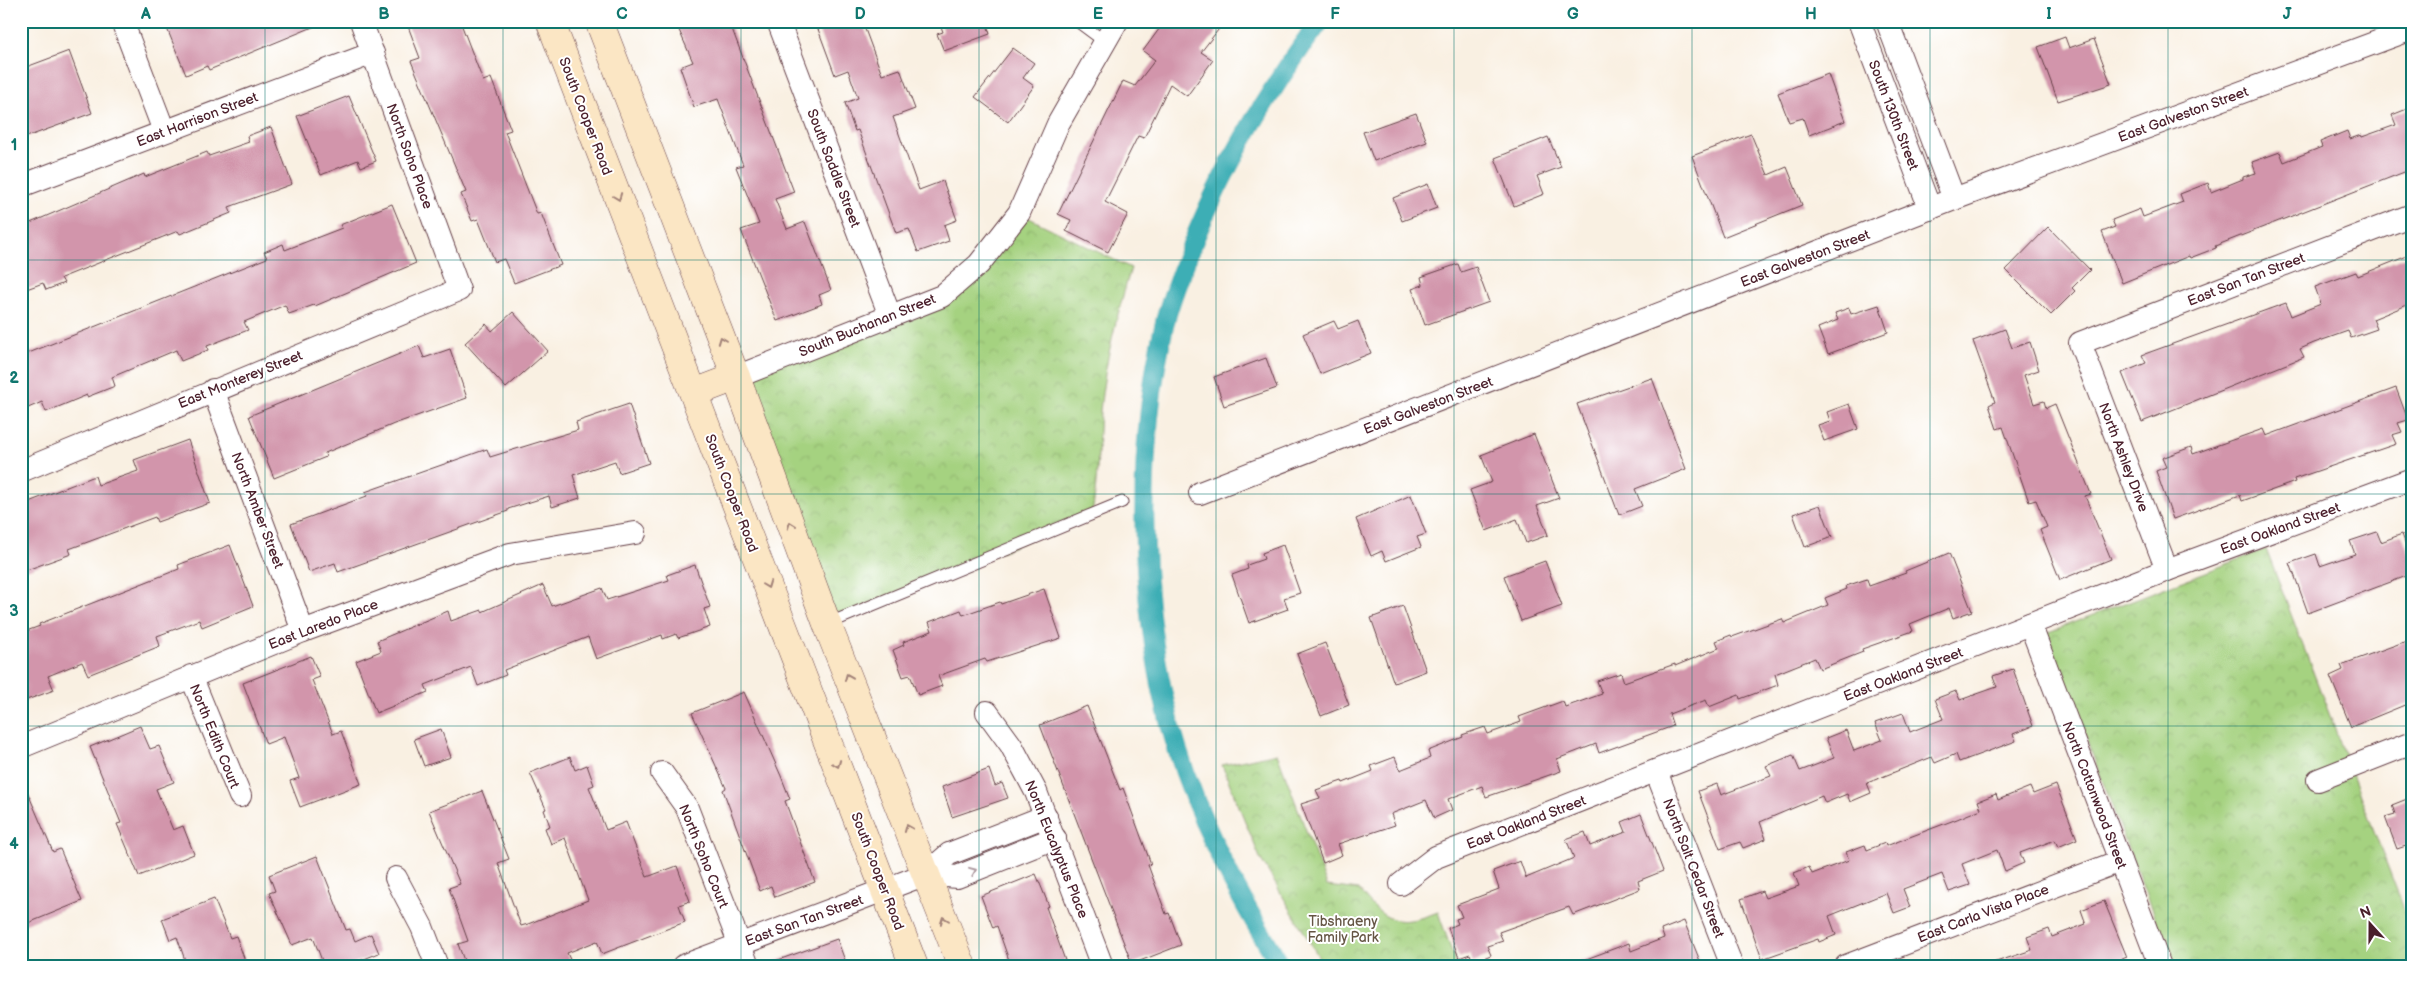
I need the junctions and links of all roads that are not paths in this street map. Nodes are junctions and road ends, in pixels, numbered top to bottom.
1 (122, 21) edge
2 (361, 21) edge
3 (550, 21) edge
4 (599, 21) edge
5 (778, 21) edge
6 (1076, 21) edge
7 (1117, 21) edge
8 (1859, 21) edge
9 (1887, 21) edge
10 (2412, 29) edge
11 (1104, 41) junction
12 (373, 53) junction
13 (164, 131) junction
14 (21, 186) edge
15 (1954, 200) junction
16 (1930, 209) junction
17 (2412, 215) edge
18 (459, 290) joint
19 (890, 316) junction
20 (2080, 343) joint
21 (736, 377) junction
22 (213, 390) junction
23 (694, 392) junction
24 (21, 471) edge
25 (2412, 479) edge
26 (1200, 494) dead end
27 (1122, 502) dead end
28 (635, 533) dead end
29 (2167, 570) junction
30 (827, 624) junction
31 (2030, 624) junction
32 (303, 631) junction
33 (191, 676) junction
34 (986, 712) dead end
35 (2412, 743) edge
36 (21, 748) edge
37 (1656, 771) junction
38 (662, 773) dead end
39 (2318, 780) dead end
40 (240, 796) dead end
41 (1046, 816) junction
42 (992, 838) junction
43 (1054, 838) junction
44 (1000, 860) junction
45 (2120, 861) junction
46 (926, 874) junction
47 (396, 878) dead end
48 (1401, 884) dead end
49 (885, 890) junction
50 (739, 943) junction
51 (437, 966) edge
52 (683, 966) edge
53 (748, 966) edge
54 (914, 966) edge
55 (962, 966) edge
56 (1102, 966) edge
57 (1732, 966) edge
58 (1846, 966) edge
59 (2160, 966) edge

1 - 13 street
2 - 12 street, North Soho Place
3 -> 23 main road, South Cooper Road
21 -> 4 main road
5 - 19 street, South Saddle Street
6 - 11 lane
7 - 11 street, South Buchanan Street
8 - 16 street, South 130th Street
9 - 15 street
10 - 15 street, East Galveston Street
11 - 19 street, South Buchanan Street
12 - 13 street, East Harrison Street
12 - 18 street, North Soho Place
13 - 14 street, East Harrison Street
15 - 16 street, East Galveston Street
16 - 26 street, East Galveston Street
17 - 20 street, East San Tan Street
18 - 22 street, East Monterey Street
19 - 21 street, South Buchanan Street
20 - 29 street, North Ashley Drive
21 - 23 main road
30 -> 21 main road
22 - 24 street, East Monterey Street
22 - 32 street, North Amber Street
23 -> 49 main road, South Cooper Road
25 - 29 street, East Oakland Street
27 - 30 lane
28 - 32 street, East Laredo Place
29 - 31 street, East Oakland Street
46 -> 30 main road
31 - 37 street, East Oakland Street
31 - 45 street, North Cottonwood Street
32 - 33 street, East Laredo Place
33 - 36 street, East Laredo Place
33 - 40 street, North Edith Court
34 - 41 street, North Eucalyptus Place
35 - 39 street
37 - 48 street, East Oakland Street
37 - 57 street, North Salt Cedar Street
38 - 50 street, North Soho Court
41 - 42 street, East San Tan Street
41 - 43 street, North Eucalyptus Place
42 - 44 lane
42 - 46 street, East San Tan Street
43 - 44 street, East San Tan Street
43 - 56 street, North Eucalyptus Place
46 -> 44 street, East San Tan Street
45 - 58 street, East Carla Vista Place
45 - 59 street, North Cottonwood Street
46 - 49 street, East San Tan Street
55 -> 46 main road
47 - 51 street
49 - 50 street, East San Tan Street
49 - 54 main road, South Cooper Road
50 - 52 street, East San Tan Street
50 - 53 street, North Soho Court

